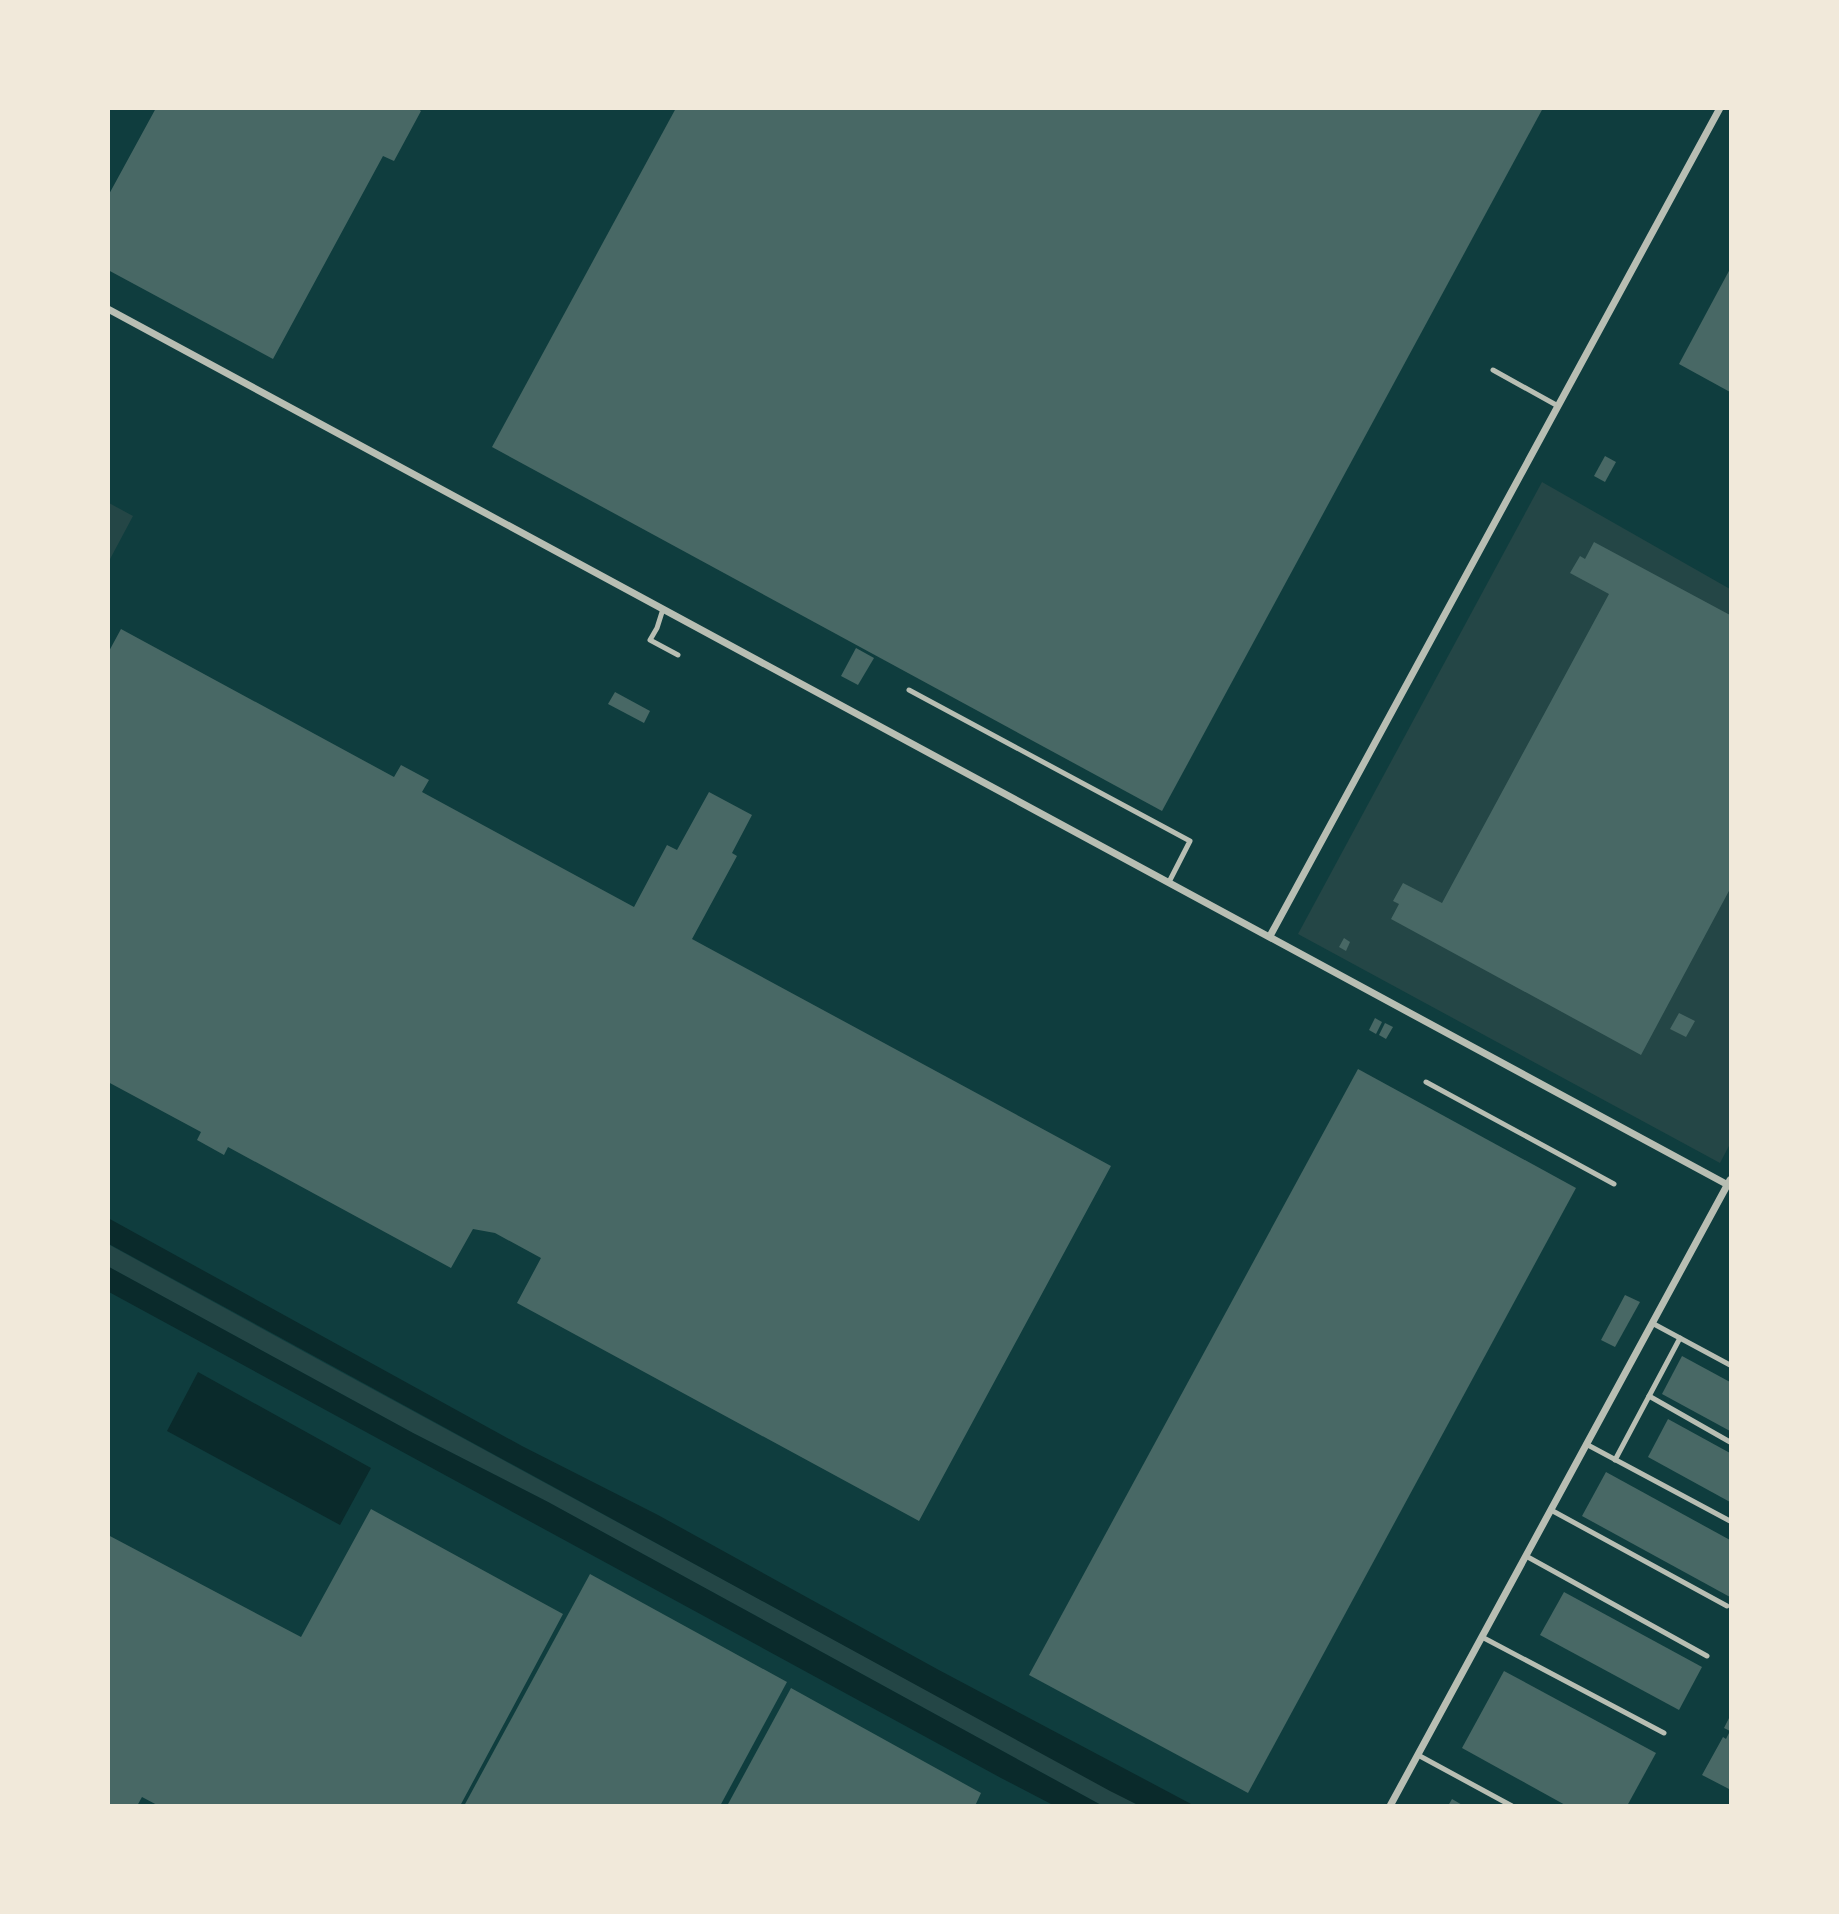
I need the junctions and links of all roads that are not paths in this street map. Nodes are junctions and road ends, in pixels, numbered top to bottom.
1 (1720, 108) edge
2 (108, 309) edge
3 (1493, 370) dead end
4 (1558, 406) junction
5 (663, 609) junction
6 (678, 655) dead end
7 (909, 690) dead end
8 (1169, 882) junction
9 (1270, 936) junction
10 (1426, 1082) dead end
11 (1729, 1182) edge
12 (1614, 1184) dead end
13 (1653, 1323) junction
14 (1680, 1338) junction
15 (1731, 1365) edge
16 (1649, 1396) junction
17 (1731, 1442) edge
18 (1586, 1444) junction
19 (1615, 1460) junction
20 (1551, 1510) junction
21 (1731, 1521) edge
22 (1525, 1556) junction
23 (1727, 1606) dead end
24 (1482, 1637) junction
25 (1707, 1656) dead end
26 (1664, 1733) dead end
27 (1418, 1755) junction
28 (1390, 1805) edge
29 (1512, 1805) edge

1 - 4 street
2 - 5 street
3 - 4 lane
4 - 9 street
5 - 6 lane
5 - 8 street
7 - 8 lane
8 - 9 street
9 - 11 street
10 - 12 lane
11 - 13 street
13 - 14 lane
13 - 18 street
14 - 15 lane
14 - 16 lane
16 - 17 lane
16 - 19 lane
18 - 19 lane
18 - 20 street
19 - 21 lane
20 - 22 street
20 - 23 lane
22 - 24 street
22 - 25 lane
24 - 26 lane
24 - 27 street
27 - 28 street
27 - 29 lane

